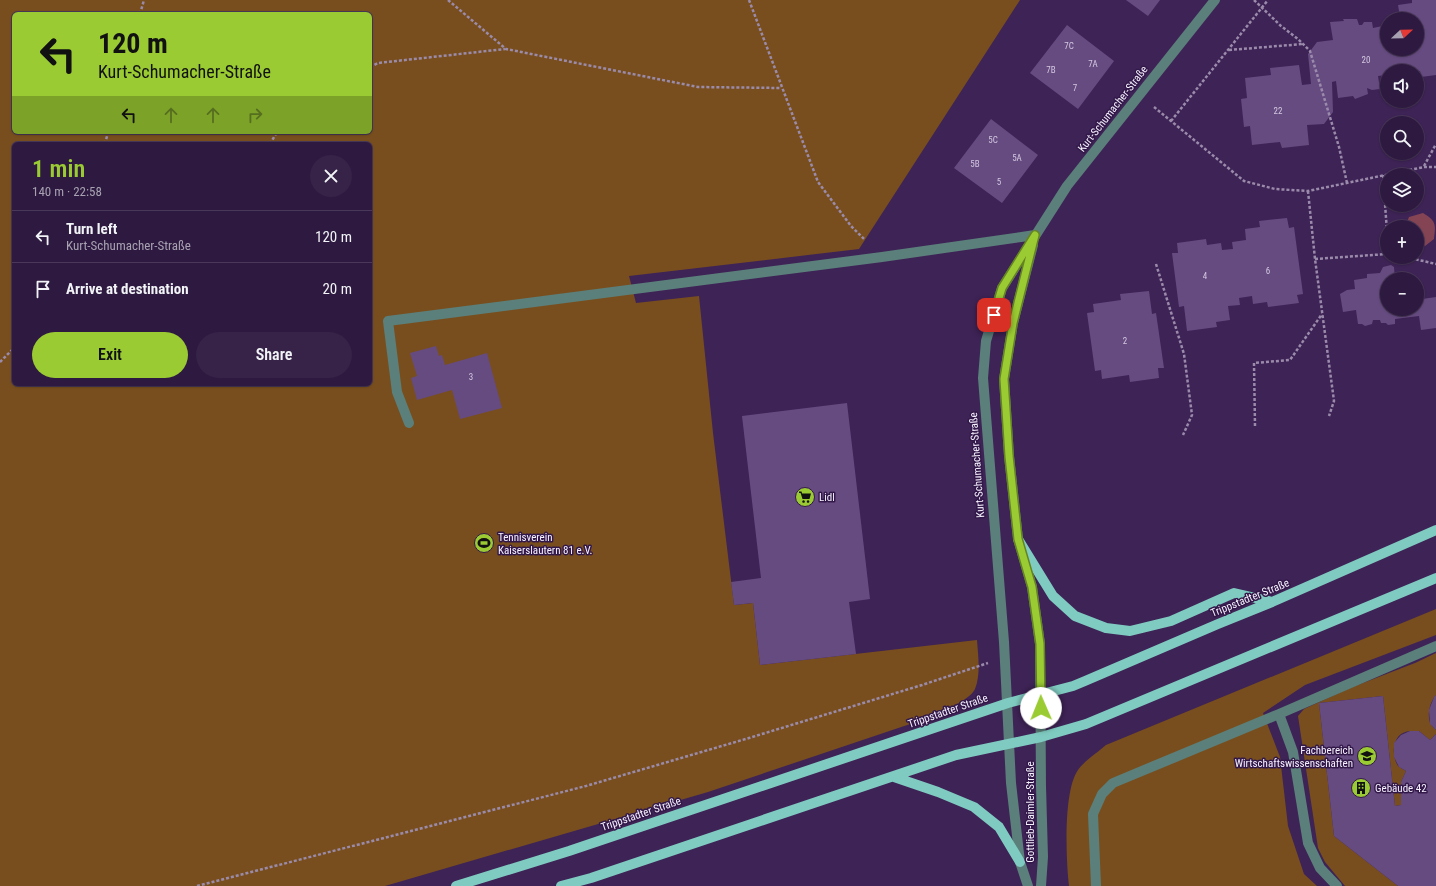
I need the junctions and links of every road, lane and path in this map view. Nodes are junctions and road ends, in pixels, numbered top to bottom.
1 (144, 0) edge
2 (448, 0) edge
3 (749, 0) edge
4 (1215, 0) edge
5 (1254, 0) edge
6 (1268, 0) edge
7 (1262, 8) junction
8 (141, 12) edge
9 (1303, 44) junction
10 (506, 49) junction
11 (1228, 50) junction
12 (372, 66) edge
13 (781, 88) junction
14 (1139, 96) junction
15 (1171, 121) junction
16 (1436, 144) edge
17 (1424, 167) junction
18 (1436, 167) edge
19 (1419, 168) edge
20 (1380, 176) edge
21 (1347, 183) junction
22 (1308, 191) junction
23 (1035, 235) junction
24 (1380, 254) edge
25 (882, 257) junction
26 (1315, 259) junction
27 (1424, 261) edge
28 (1156, 264) dead end
29 (1436, 264) edge
30 (1322, 313) junction
31 (12, 350) edge
32 (0, 362) edge
33 (1330, 416) dead end
34 (409, 423) dead end
35 (1255, 426) dead end
36 (1182, 435) dead end
37 (1436, 530) edge
38 (1018, 539) junction
39 (1436, 578) edge
40 (1272, 602) junction
41 (1436, 646) edge
42 (1005, 657) junction
43 (1041, 694) junction
44 (1008, 703) junction
45 (1279, 714) junction
46 (1041, 737) junction
47 (1010, 743) junction
48 (894, 777) junction
49 (1020, 862) junction
50 (197, 886) edge
51 (456, 886) edge
52 (561, 886) edge
53 (1028, 886) edge
54 (1041, 886) edge
55 (1096, 886) edge
56 (1337, 886) edge

1 - 8 path
2 - 10 path
3 - 13 path
4 - 14 street, Kurt-Schumacher-Straße
5 - 7 path
6 - 7 path
7 - 9 path
7 - 11 path
9 - 11 path
9 - 21 path
10 - 12 path
10 - 13 path
11 - 15 path
13 - 25 path
14 - 15 path
14 - 23 street, Kurt-Schumacher-Straße
15 - 22 path
16 - 17 path
17 - 18 path
17 - 19 path
20 - 21 path
21 - 22 path
22 - 26 path
23 - 25 street
23 - 38 street, Kurt-Schumacher-Straße
23 - 42 street, Kurt-Schumacher-Straße
24 - 26 path
25 - 34 street
26 - 30 path
27 - 29 path
28 - 36 path
30 - 33 path
30 - 35 path
31 - 32 path
37 - 40 main road, Trippstadter Straße
38 - 40 main road
38 - 43 street, Kurt-Schumacher-Straße
39 - 46 main road
40 - 43 main road, Trippstadter Straße
41 - 45 street
42 - 44 street, Kurt-Schumacher-Straße
42 - 50 path
43 - 44 main road, Trippstadter Straße
43 - 46 street, Gottlieb-Daimler-Straße
44 - 47 street, Gottlieb-Daimler-Straße
44 - 51 main road, Trippstadter Straße
45 - 55 street
45 - 56 street
46 - 47 main road
46 - 54 street, Gottlieb-Daimler-Straße
47 - 48 main road
47 - 49 street, Gottlieb-Daimler-Straße
48 - 49 main road
48 - 52 main road
49 - 53 street, Gottlieb-Daimler-Straße

